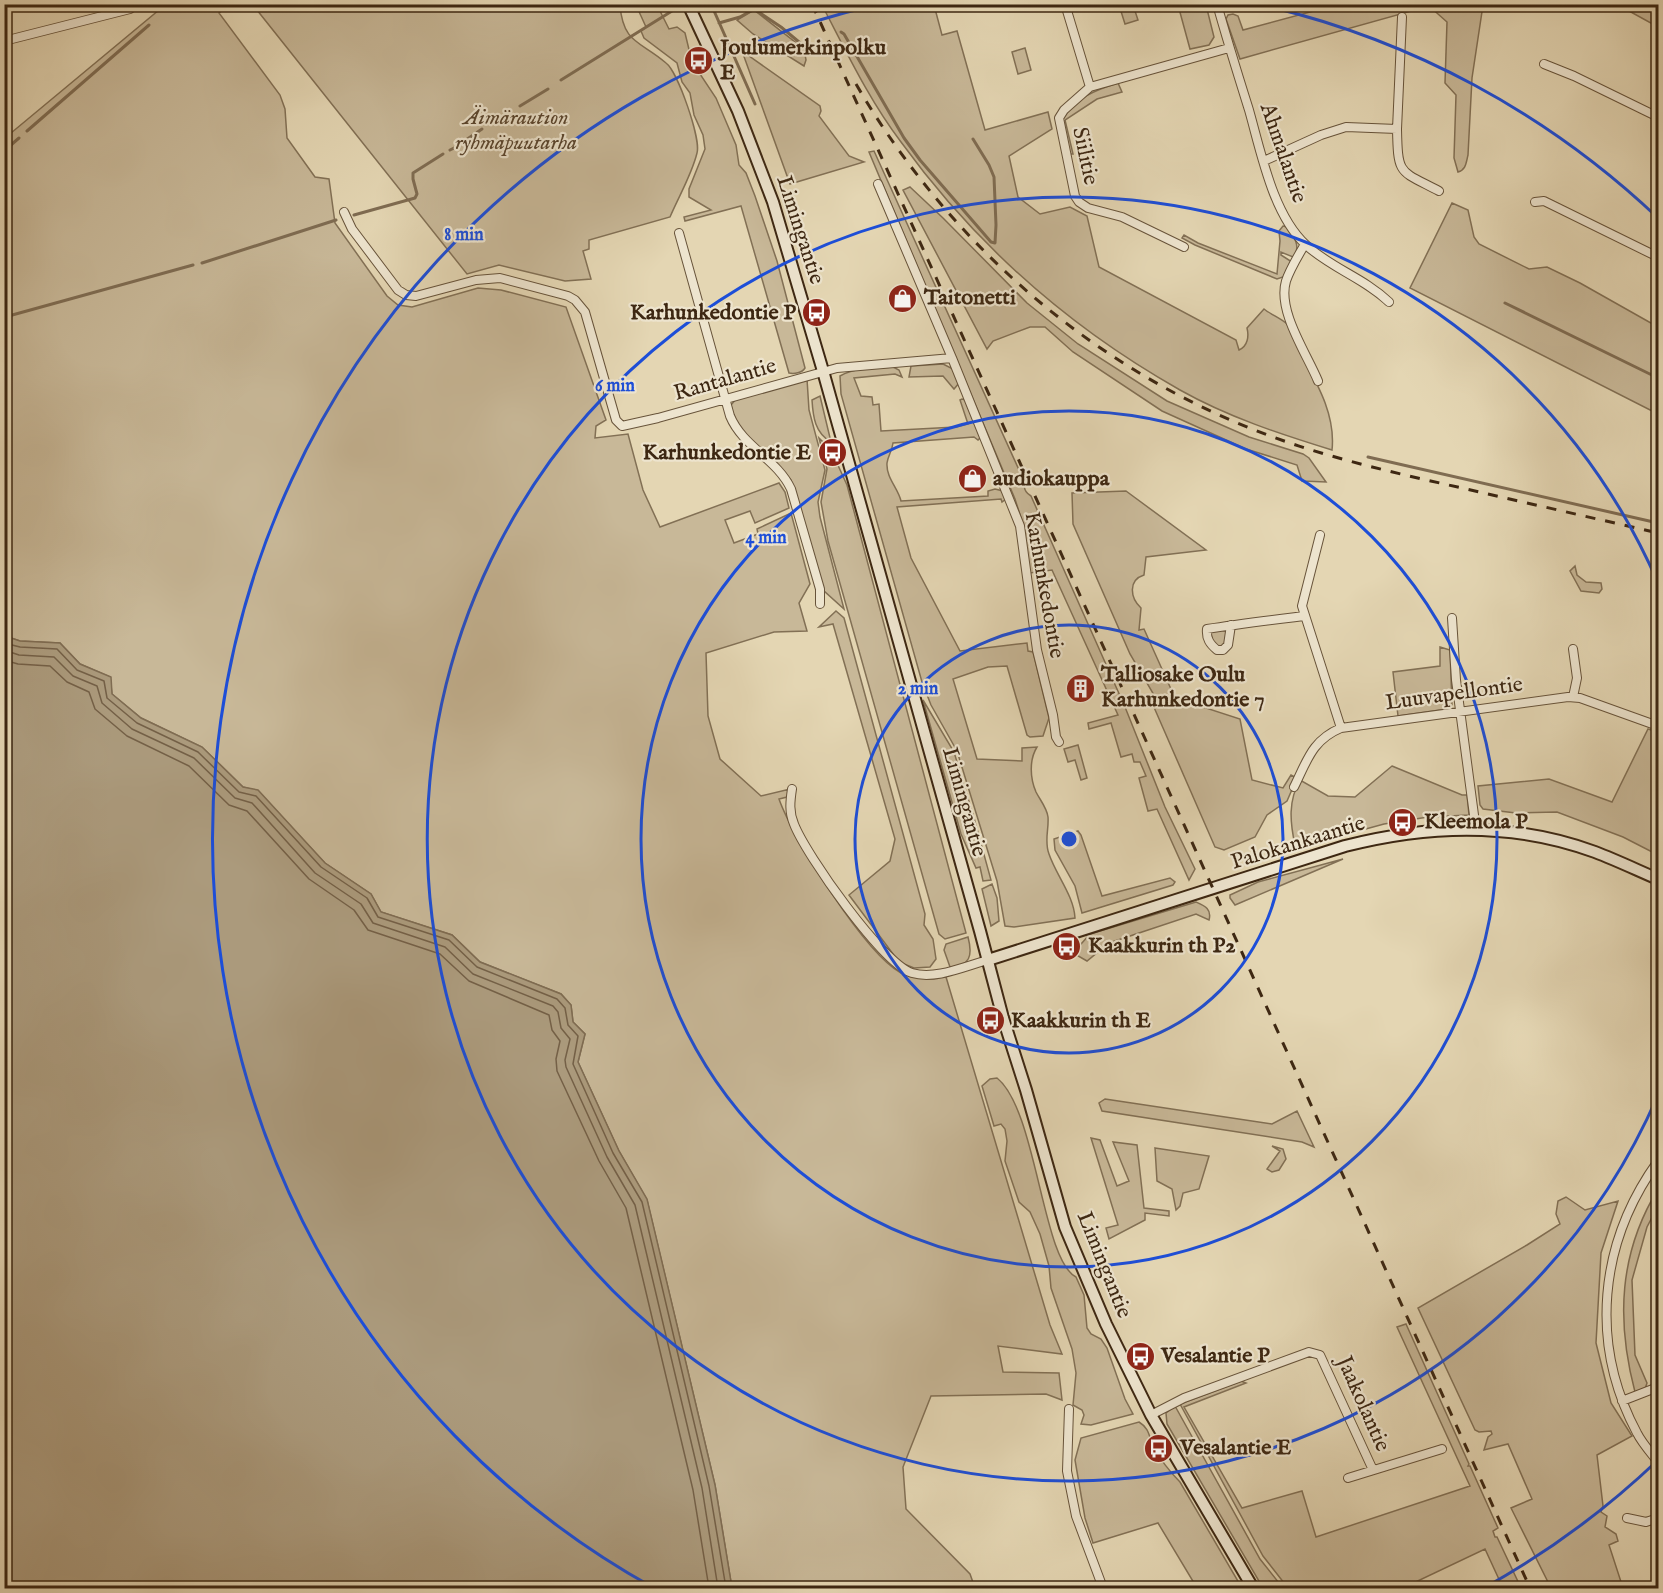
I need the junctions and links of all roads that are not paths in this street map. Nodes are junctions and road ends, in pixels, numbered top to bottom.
1 (137, 4) edge
2 (688, 4) edge
3 (1065, 4) edge
4 (1217, 4) edge
5 (1402, 17) dead end
6 (4, 41) edge
7 (1229, 48) junction
8 (1544, 64) dead end
9 (1090, 87) junction
10 (1659, 117) edge
11 (1397, 129) junction
12 (1264, 161) junction
13 (878, 184) dead end
14 (1439, 190) dead end
15 (1535, 202) dead end
16 (344, 212) dead end
17 (679, 232) dead end
18 (1305, 244) junction
19 (1184, 248) dead end
20 (1659, 257) edge
21 (1389, 302) dead end
22 (952, 358) junction
23 (823, 371) junction
24 (1318, 381) dead end
25 (726, 399) junction
26 (1320, 535) dead end
27 (820, 604) dead end
28 (1305, 616) junction
29 (1452, 618) dead end
30 (1231, 625) dead end
31 (1573, 649) dead end
32 (1573, 698) junction
33 (1460, 710) junction
34 (1659, 726) edge
35 (1341, 728) junction
36 (1059, 742) dead end
37 (1294, 788) dead end
38 (792, 789) dead end
39 (1476, 830) junction
40 (1659, 879) edge
41 (988, 960) junction
42 (1659, 1161) edge
43 (1659, 1387) edge
44 (1622, 1401) junction
45 (1069, 1409) dead end
46 (1151, 1414) junction
47 (1442, 1449) dead end
48 (1659, 1462) edge
49 (1372, 1470) junction
50 (1347, 1478) dead end
51 (1627, 1518) dead end
52 (1659, 1518) edge
53 (1103, 1588) edge
54 (1253, 1588) edge

1 - 6 street
2 - 23 main road, Limingantie
3 - 9 street
4 - 7 street, Ahmalantie
5 - 11 street
7 - 9 street, Siilitie
7 - 12 street, Ahmalantie
8 - 10 street
9 - 19 street, Siilitie
11 - 12 street
11 - 14 street
12 - 18 street, Ahmalantie
13 - 22 street, Karhunkedontie
15 - 20 street
16 - 25 street, Rantalantie
17 - 25 street
18 - 21 street, Ahmalantie
18 - 24 street
22 - 23 street
22 - 36 street, Karhunkedontie
23 - 25 street, Rantalantie
23 - 41 main road, Limingantie
25 - 27 street
26 - 28 street
28 - 30 street
28 - 35 street
29 - 33 street
31 - 32 street
32 - 33 street, Luuvapellontie
32 - 34 street, Luuvapellontie
33 - 35 street, Luuvapellontie
33 - 39 street
35 - 37 street
38 - 41 street
39 - 40 main road, Palokankaantie
39 - 41 main road, Palokankaantie
41 - 46 main road, Limingantie
42 - 44 street
43 - 44 street
44 - 48 street
45 - 53 street
46 - 49 street, Jaakolantie
46 - 54 main road, Limingantie
47 - 49 street, Jaakolantie
49 - 50 street, Jaakolantie
51 - 52 street

